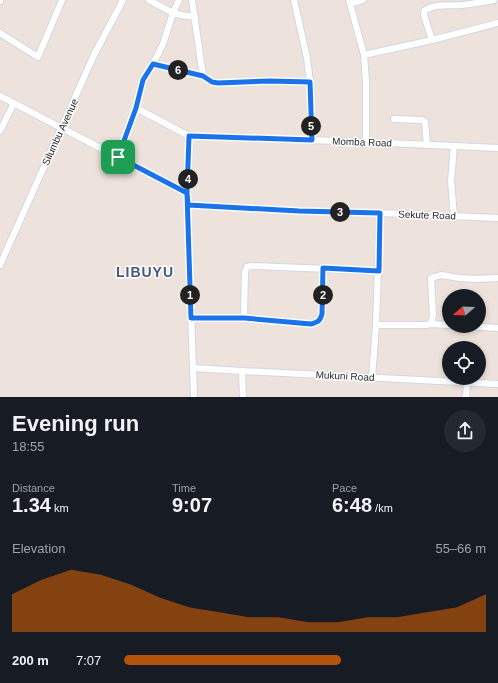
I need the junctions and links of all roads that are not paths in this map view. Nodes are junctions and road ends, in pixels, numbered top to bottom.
1 (62, 0) edge
2 (123, 0) edge
3 (149, 0) edge
4 (179, 0) edge
5 (192, 0) edge
6 (294, 0) edge
7 (363, 0) edge
8 (489, 0) edge
9 (350, 2) edge
10 (173, 13) junction
11 (194, 16) junction
12 (497, 23) edge
13 (498, 31) edge
14 (0, 33) edge
15 (432, 40) junction
16 (364, 55) junction
17 (153, 64) junction
18 (203, 76) junction
19 (310, 82) junction
20 (0, 96) edge
21 (14, 103) junction
22 (136, 108) junction
23 (394, 119) dead end
24 (62, 128) junction
25 (0, 131) edge
26 (189, 136) junction
27 (312, 140) junction
28 (366, 142) junction
29 (427, 145) junction
30 (454, 146) junction
31 (498, 148) edge
32 (118, 157) junction
33 (187, 193) junction
34 (188, 205) junction
35 (380, 213) junction
36 (454, 216) junction
37 (498, 218) edge
38 (0, 265) edge
39 (323, 268) junction
40 (379, 271) junction
41 (498, 278) edge
42 (191, 318) junction
43 (244, 318) junction
44 (376, 324) junction
45 (431, 324) junction
46 (442, 325) edge
47 (486, 327) edge
48 (498, 328) edge
49 (193, 368) junction
50 (242, 371) junction
51 (372, 378) junction
52 (442, 382) edge
53 (486, 384) edge
54 (498, 384) edge
55 (467, 385) edge
56 (194, 397) edge
57 (243, 397) edge
58 (466, 397) edge

1 - 14 street
2 - 24 street, Silumbu Avenue
3 - 10 street
4 - 10 street
5 - 11 street
6 - 19 street
7 - 9 street
8 - 15 street
9 - 16 street
10 - 11 street
10 - 17 street
11 - 18 street
12 - 13 street
12 - 15 street
15 - 16 street
16 - 28 street
17 - 18 street
17 - 22 street
18 - 19 street
19 - 27 street
20 - 21 street
21 - 24 street
21 - 25 street
22 - 26 street, Momba Road
22 - 32 street
23 - 29 street
24 - 32 street
24 - 38 street, Silumbu Avenue
26 - 27 street, Momba Road
26 - 33 street
27 - 28 street, Momba Road
28 - 29 street, Momba Road
29 - 30 street, Momba Road
30 - 31 street, Momba Road
30 - 36 street
32 - 33 street
33 - 34 street
34 - 35 street, Sekute Road
34 - 42 street
35 - 36 street, Sekute Road
35 - 40 street
36 - 37 street, Sekute Road
39 - 40 street
39 - 43 street
39 - 43 street
40 - 44 street
41 - 45 street
42 - 43 street
42 - 49 street
44 - 45 street
44 - 51 street
45 - 46 street
47 - 48 street
49 - 50 street, Mukuni Road
49 - 56 street
50 - 51 street, Mukuni Road
50 - 57 street
51 - 52 street, Mukuni Road
53 - 54 street, Mukuni Road
55 - 58 street

